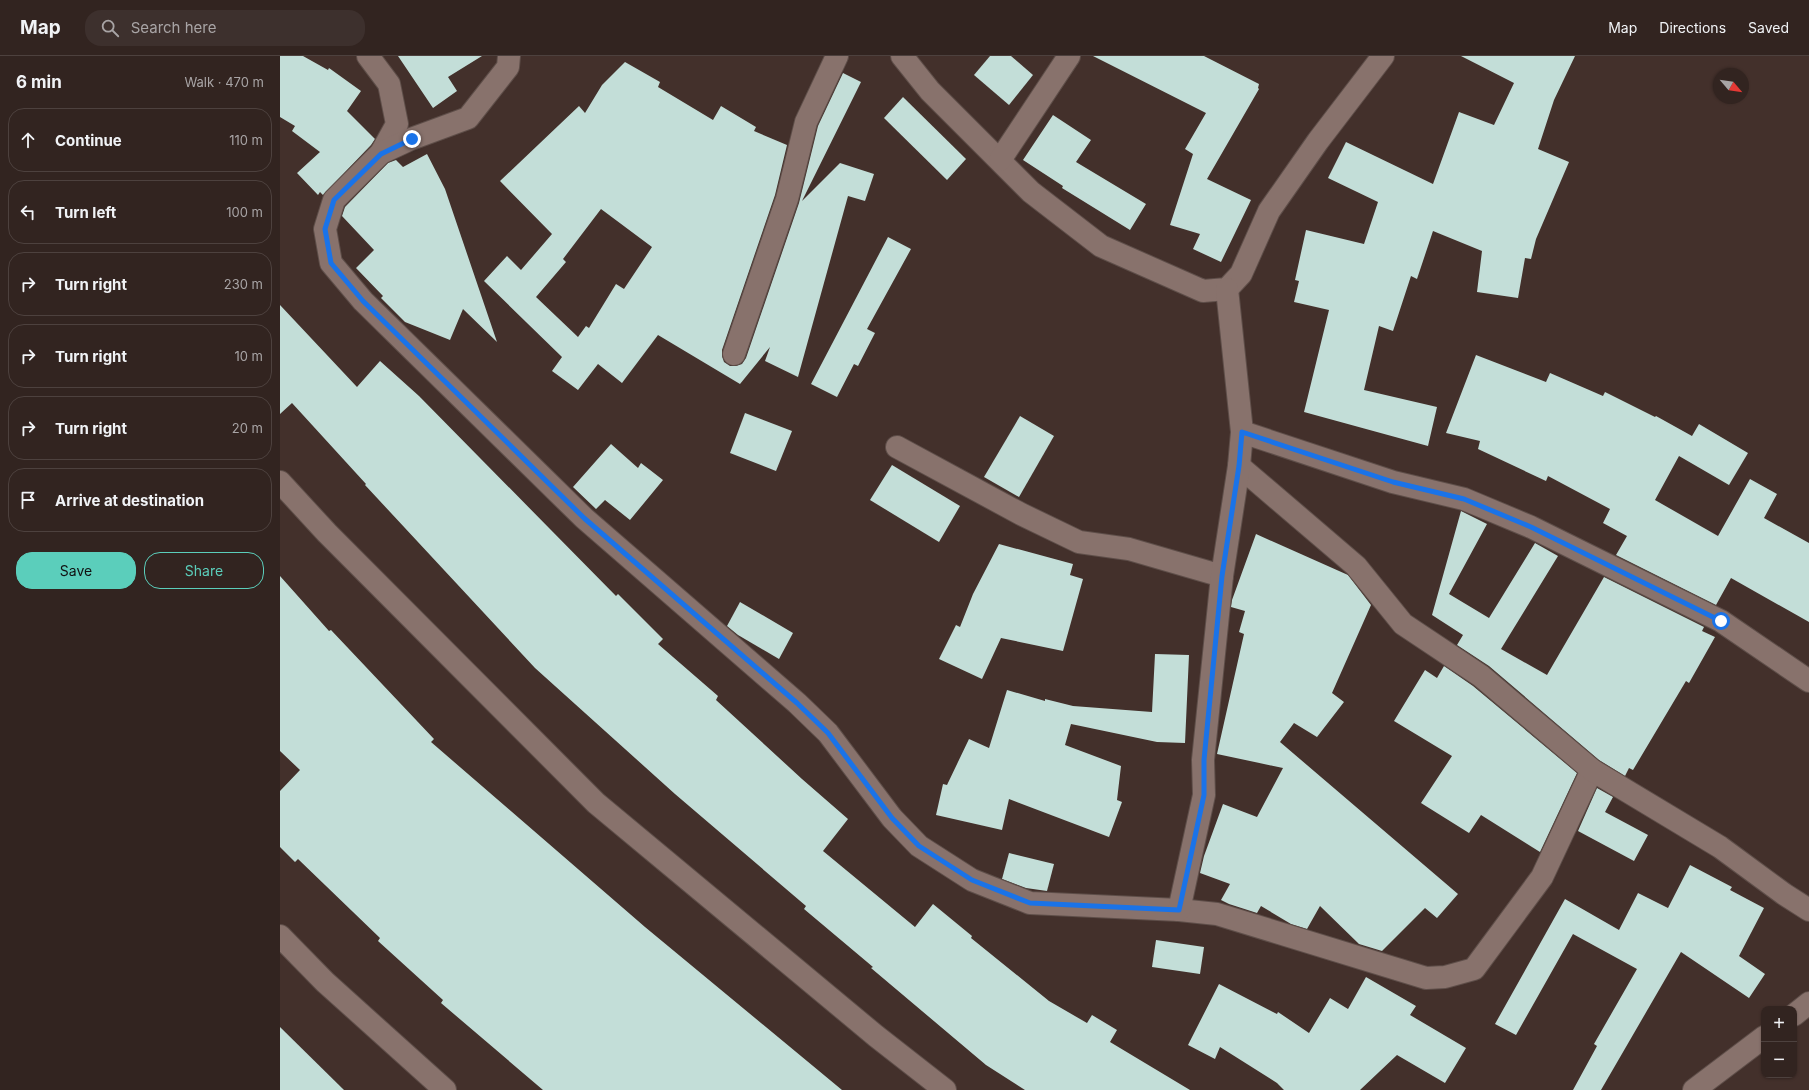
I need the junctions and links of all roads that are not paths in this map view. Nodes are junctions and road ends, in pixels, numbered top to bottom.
1 (368, 56) edge
2 (509, 56) edge
3 (837, 56) edge
4 (902, 56) edge
5 (1069, 56) edge
6 (1383, 56) edge
7 (381, 154) junction
8 (1000, 160) junction
9 (1227, 289) junction
10 (734, 354) dead end
11 (1242, 432) junction
12 (897, 447) dead end
13 (1239, 466) junction
14 (280, 482) edge
15 (1222, 576) junction
16 (1809, 681) edge
17 (1592, 770) junction
18 (1179, 910) junction
19 (1809, 910) edge
20 (280, 936) edge
21 (1809, 1003) edge
22 (1797, 1013) edge
23 (1761, 1040) edge
24 (445, 1090) edge
25 (945, 1090) edge
26 (1694, 1090) edge

1 - 7 street
2 - 7 street
3 - 10 street
4 - 8 street
5 - 8 street
6 - 9 street
7 - 18 street
8 - 9 street
9 - 11 street
11 - 13 street
11 - 16 street
12 - 15 street
13 - 15 street
13 - 17 street
14 - 25 street
15 - 18 street
17 - 18 street
17 - 19 street
20 - 24 street
21 - 22 street
23 - 26 street

